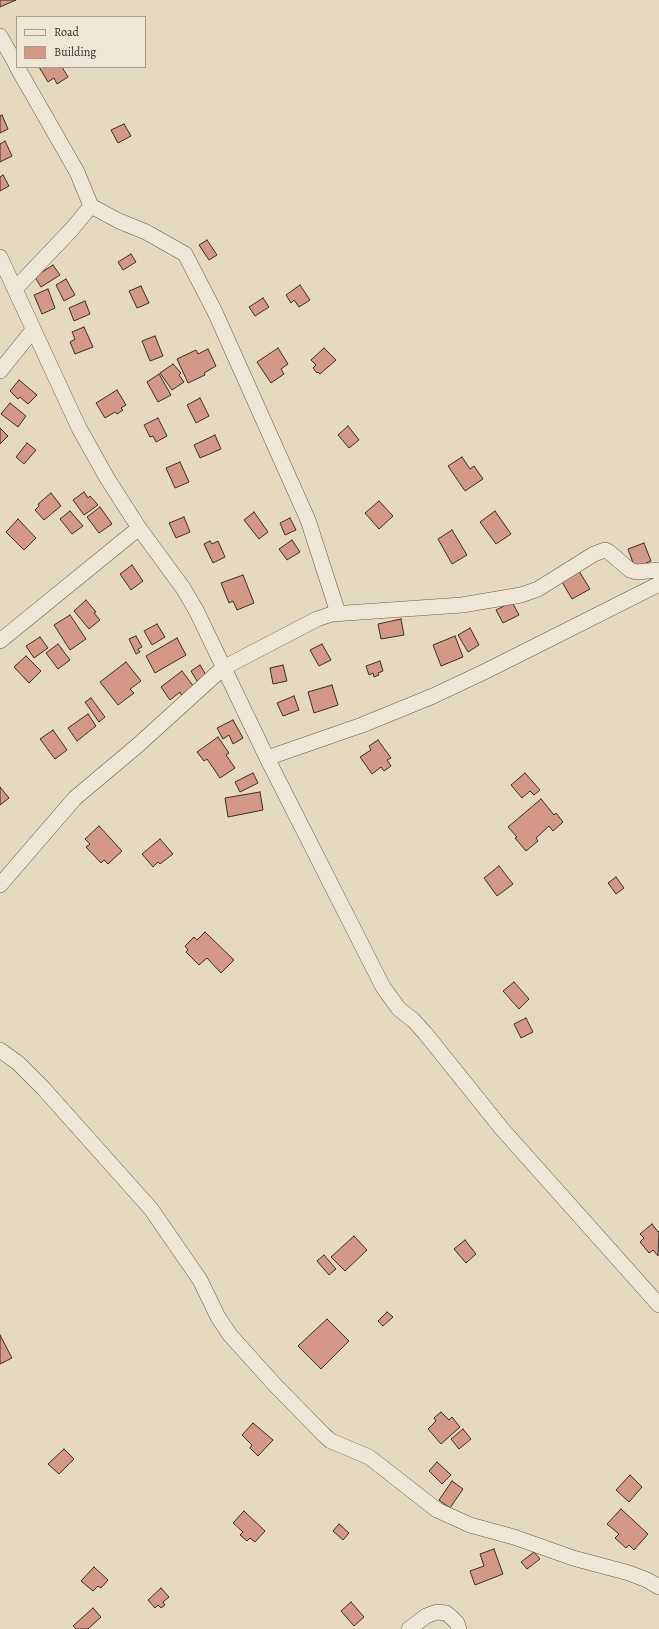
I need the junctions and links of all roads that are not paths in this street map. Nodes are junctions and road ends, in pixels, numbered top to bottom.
1 (0, 36) edge
2 (16, 65) edge
3 (18, 68) edge
4 (91, 206) junction
5 (0, 256) edge
6 (15, 289) junction
7 (33, 330) junction
8 (0, 371) edge
9 (140, 528) junction
10 (659, 570) edge
11 (659, 584) edge
12 (338, 613) junction
13 (0, 641) edge
14 (223, 668) junction
15 (267, 758) junction
16 (0, 885) edge
17 (0, 1050) edge
18 (659, 1305) edge
19 (659, 1587) edge
20 (409, 1629) edge
21 (459, 1629) edge

1 - 2 street
3 - 4 street
4 - 6 street
4 - 12 street
5 - 6 street
6 - 7 street
7 - 8 street
7 - 9 street
9 - 13 street
9 - 14 street
10 - 12 street
11 - 15 street
12 - 14 street
14 - 15 street
14 - 16 street
15 - 18 street
17 - 19 street
20 - 21 street

